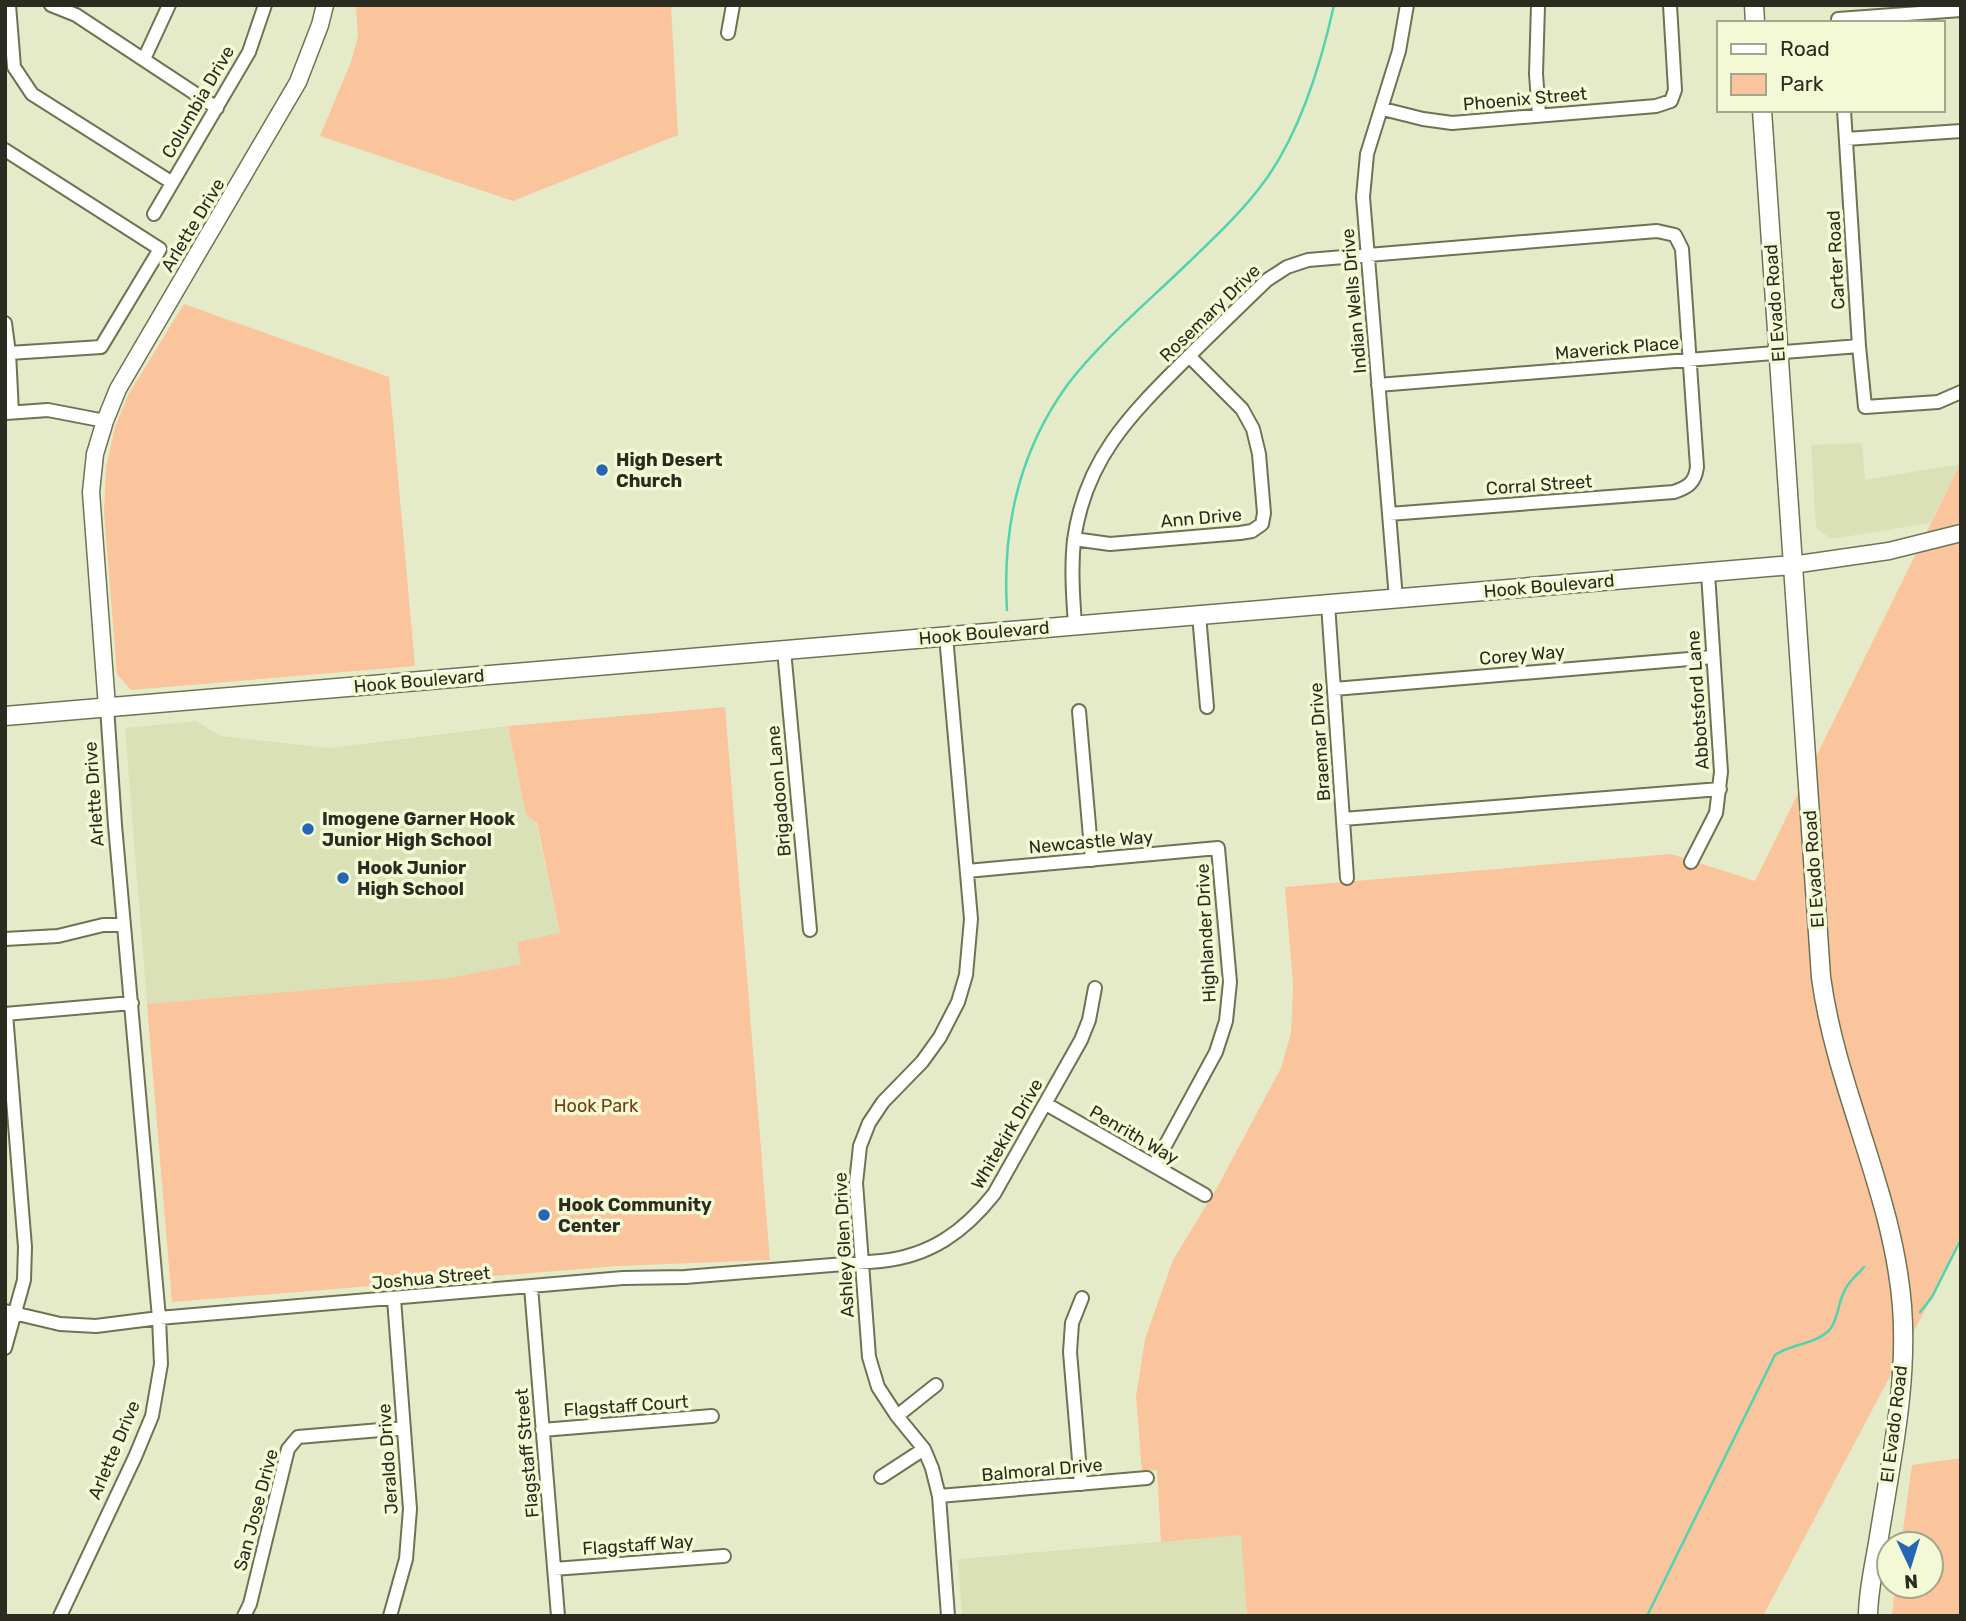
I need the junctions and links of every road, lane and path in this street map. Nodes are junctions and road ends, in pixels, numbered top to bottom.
1 (9, 5) edge
2 (51, 5) edge
3 (169, 5) edge
4 (265, 5) edge
5 (325, 5) edge
6 (733, 5) edge
7 (1407, 5) edge
8 (1538, 5) edge
9 (1670, 5) edge
10 (78, 10) edge
11 (1961, 10) edge
12 (1838, 21) edge
13 (728, 33) dead end
14 (144, 59) junction
15 (217, 108) junction
16 (1383, 109) junction
17 (1762, 112) edge
18 (1844, 112) edge
19 (1539, 115) junction
20 (1961, 131) edge
21 (1846, 139) junction
22 (5, 150) edge
23 (171, 182) junction
24 (154, 214) dead end
25 (1368, 255) junction
26 (5, 323) edge
27 (1859, 346) junction
28 (9, 353) junction
29 (1779, 353) junction
30 (1189, 356) junction
31 (1691, 360) junction
32 (1378, 385) junction
33 (1961, 392) edge
34 (8, 412) edge
35 (104, 421) junction
36 (1389, 514) junction
37 (1961, 533) edge
38 (1074, 539) junction
39 (1792, 565) junction
40 (1708, 573) junction
41 (1396, 598) junction
42 (1328, 604) junction
43 (1199, 615) junction
44 (1075, 625) junction
45 (946, 636) junction
46 (784, 650) junction
47 (1713, 657) junction
48 (1334, 689) junction
49 (107, 707) junction
50 (1207, 707) dead end
51 (1079, 711) dead end
52 (5, 716) edge
53 (1720, 789) junction
54 (1343, 819) junction
55 (1218, 848) joint
56 (1092, 860) junction
57 (1691, 862) dead end
58 (967, 871) junction
59 (1348, 878) dead end
60 (124, 925) junction
61 (810, 930) dead end
62 (5, 939) edge
63 (1095, 988) dead end
64 (132, 1003) junction
65 (6, 1014) edge
66 (1045, 1104) junction
67 (11, 1145) edge
68 (1154, 1166) junction
69 (1205, 1195) dead end
70 (862, 1262) junction
71 (531, 1287) junction
72 (394, 1298) junction
73 (1082, 1298) dead end
74 (10, 1312) edge
75 (159, 1318) junction
76 (5, 1348) edge
77 (936, 1385) dead end
78 (712, 1416) dead end
79 (897, 1416) junction
80 (404, 1428) junction
81 (542, 1430) junction
82 (924, 1449) junction
83 (881, 1478) dead end
84 (1147, 1478) dead end
85 (1081, 1484) junction
86 (939, 1496) junction
87 (724, 1556) dead end
88 (554, 1569) junction
89 (60, 1616) edge
90 (244, 1616) edge
91 (390, 1616) edge
92 (558, 1616) edge
93 (948, 1616) edge
94 (1868, 1616) edge

1 - 23 street
2 - 10 street
3 - 14 street
4 - 15 street, Columbia Drive
5 - 35 street, Arlette Drive
6 - 13 street
7 - 16 street, Indian Wells Drive
8 - 19 street
9 - 19 street, Phoenix Street
10 - 14 street
11 - 12 street
14 - 15 street
15 - 23 street, Columbia Drive
16 - 19 street, Phoenix Street
16 - 25 street, Indian Wells Drive
17 - 29 main road, El Evado Road
18 - 21 street, Carter Road
20 - 21 street
21 - 27 street, Carter Road
22 - 28 street
23 - 24 street, Columbia Drive
25 - 30 street, Rosemary Drive
25 - 31 street, Rosemary Drive
25 - 32 street, Indian Wells Drive
26 - 28 street
27 - 29 street, Maverick Place
27 - 33 street, Carter Road
28 - 34 street
29 - 31 street, Maverick Place
29 - 39 main road, El Evado Road
30 - 38 street, Rosemary Drive
30 - 38 street, Ann Drive
31 - 32 street, Maverick Place
31 - 36 street, Corral Street
32 - 36 street, Indian Wells Drive
34 - 35 street
35 - 49 street, Arlette Drive
36 - 41 street, Indian Wells Drive
37 - 39 street, Hook Boulevard
38 - 44 street, Rosemary Drive
39 - 40 main road, Hook Boulevard
39 - 94 main road, El Evado Road
40 - 41 main road, Hook Boulevard
40 - 47 street, Abbotsford Lane
41 - 42 main road, Hook Boulevard
42 - 43 main road, Hook Boulevard
42 - 48 street, Braemar Drive
43 - 44 main road, Hook Boulevard
43 - 50 street
44 - 45 main road, Hook Boulevard
45 - 46 main road, Hook Boulevard
45 - 58 street, Ashley Glen Drive
46 - 49 main road, Hook Boulevard
46 - 61 street, Brigadoon Lane
47 - 48 street, Corey Way
47 - 53 street, Abbotsford Lane
48 - 54 street, Braemar Drive
49 - 52 main road, Hook Boulevard
49 - 60 street, Arlette Drive
51 - 56 street
53 - 54 street
53 - 57 street, Abbotsford Lane
54 - 59 street, Braemar Drive
55 - 56 street, Newcastle Way
55 - 68 street, Highlander Drive
56 - 58 street, Newcastle Way
58 - 70 street, Ashley Glen Drive
60 - 62 street
60 - 64 street, Arlette Drive
63 - 66 street, Whitekirk Drive
64 - 65 street
64 - 75 street, Arlette Drive
65 - 67 street
66 - 68 street, Penrith Way
66 - 70 street, Whitekirk Drive
67 - 74 street
68 - 69 street, Penrith Way
70 - 71 street, Joshua Street
70 - 79 street, Ashley Glen Drive
71 - 72 street, Joshua Street
71 - 81 street, Flagstaff Street
72 - 75 street, Joshua Street
72 - 80 street, Jeraldo Drive
73 - 85 street
74 - 75 street, Joshua Street
74 - 76 street
75 - 89 street, Arlette Drive
77 - 79 street
78 - 81 street, Flagstaff Court
79 - 82 street, Ashley Glen Drive
80 - 90 street, San Jose Drive
80 - 91 street, Jeraldo Drive
81 - 88 street, Flagstaff Street
82 - 83 street
82 - 86 street, Ashley Glen Drive
84 - 85 street, Balmoral Drive
85 - 86 street, Balmoral Drive
86 - 93 street, Ashley Glen Drive
87 - 88 street, Flagstaff Way
88 - 92 street, Flagstaff Street

